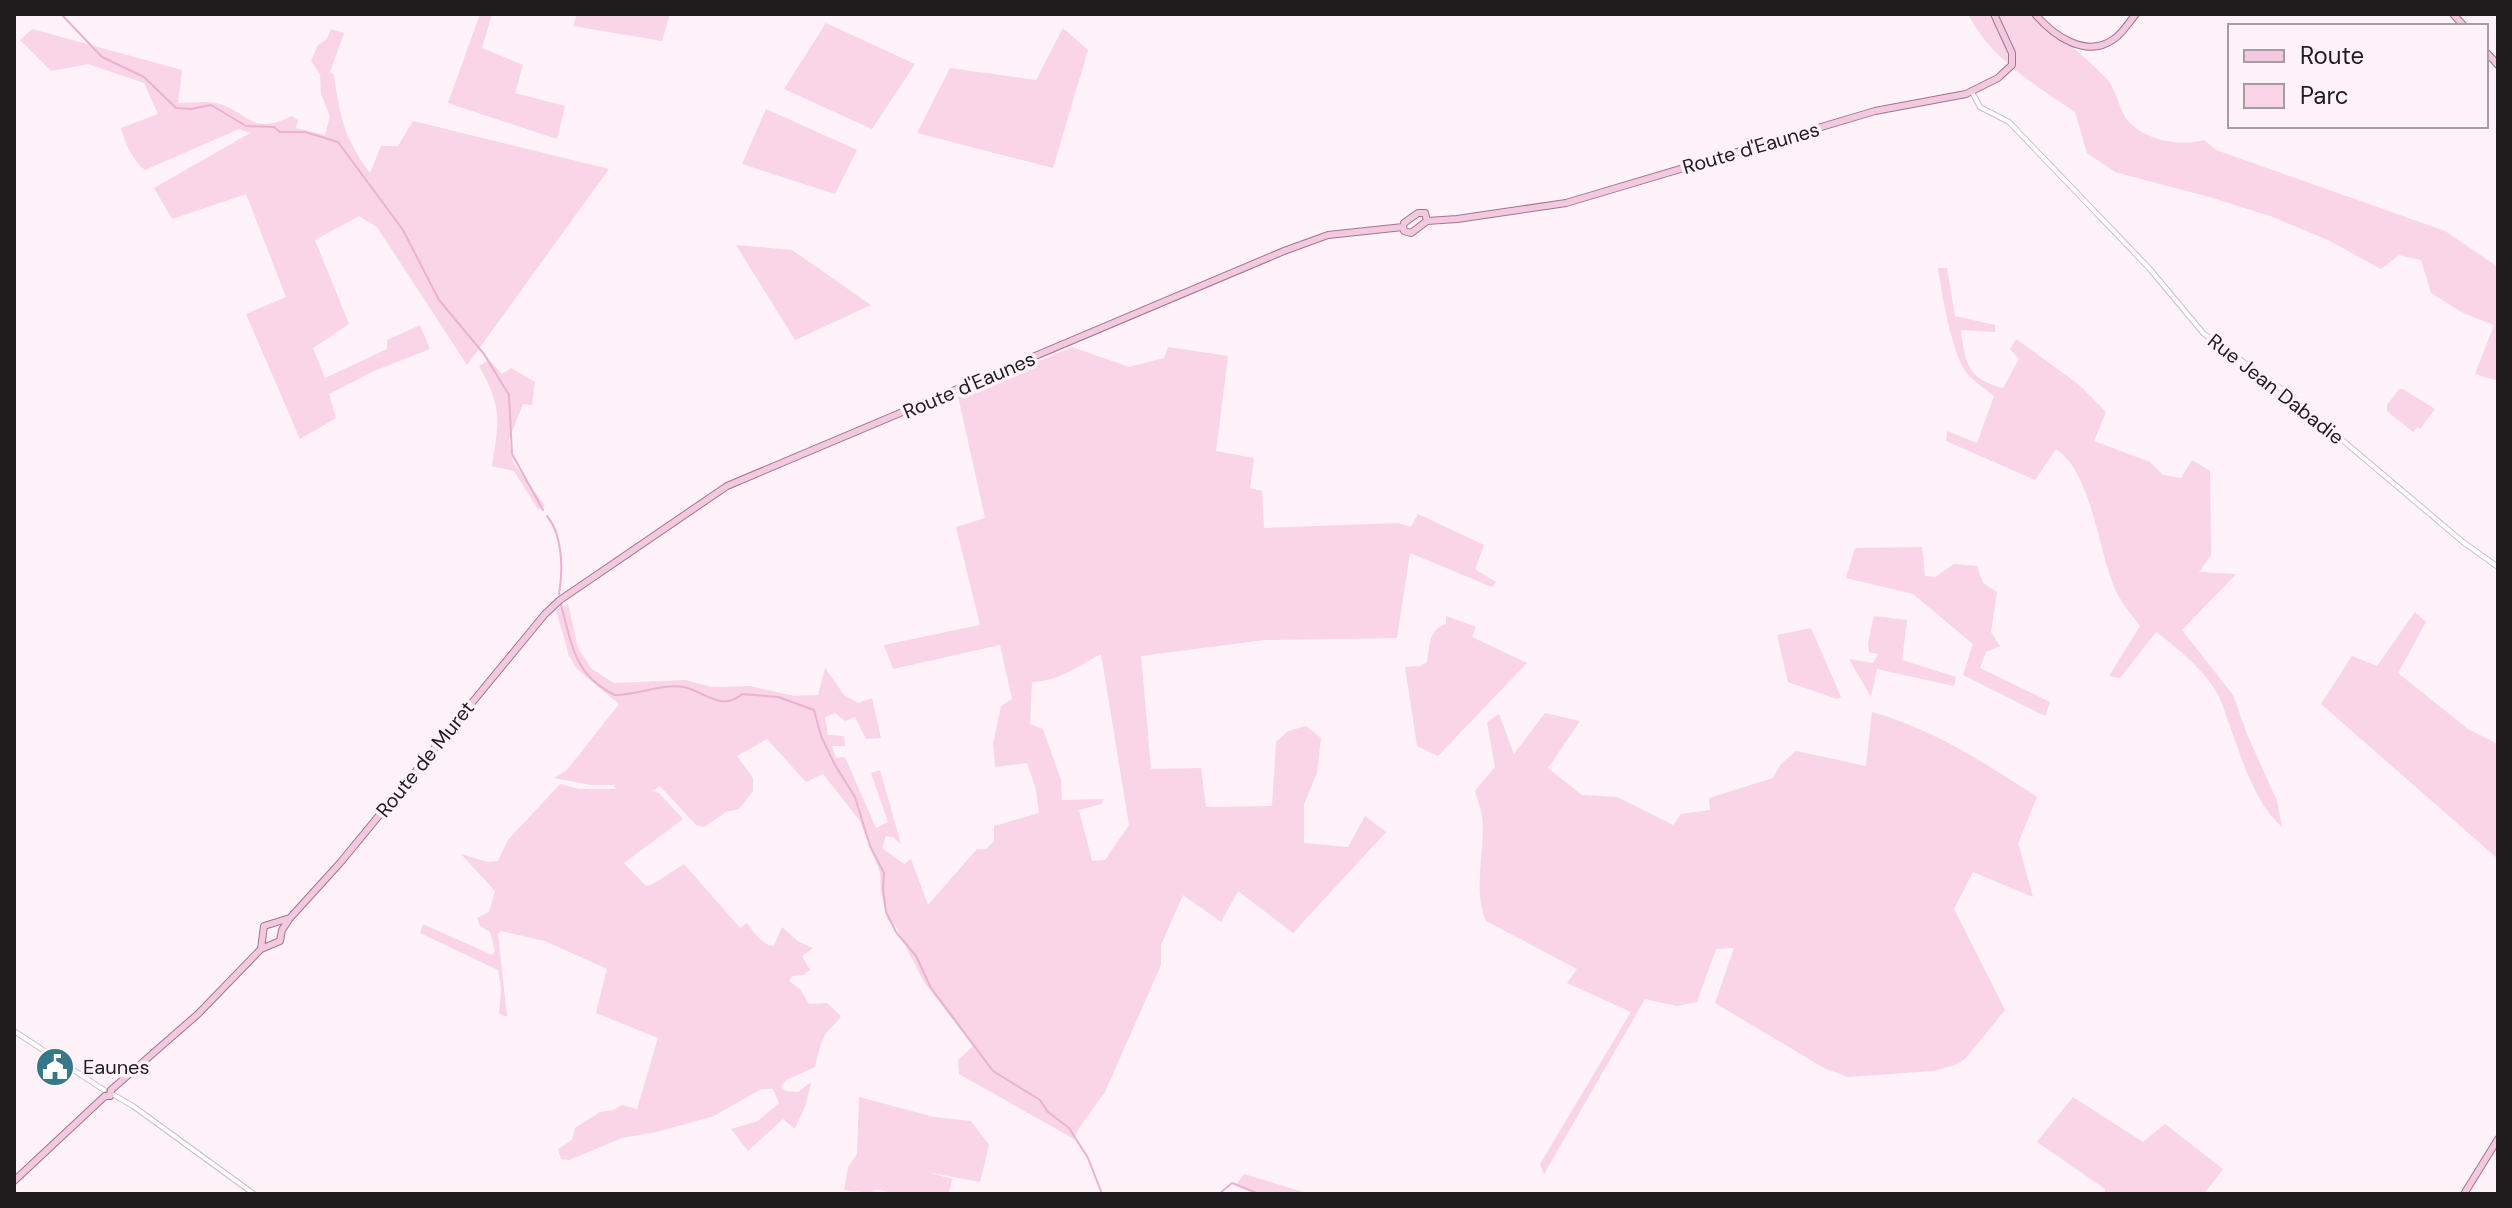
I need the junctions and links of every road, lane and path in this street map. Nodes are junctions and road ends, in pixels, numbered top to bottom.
1 (1994, 14) edge
2 (2035, 14) edge
3 (2136, 14) edge
4 (1972, 92) junction
5 (1427, 221) junction
6 (1403, 227) junction
7 (2498, 567) edge
8 (560, 600) joint
9 (279, 927) junction
10 (261, 937) junction
11 (268, 944) junction
12 (261, 949) junction
13 (14, 1031) edge
14 (108, 1092) junction
15 (2498, 1139) edge
16 (14, 1181) edge
17 (254, 1194) edge
18 (2464, 1194) edge

1 - 4 main road, Route d'Eaunes
2 - 3 main road
4 - 5 main road, Route d'Eaunes
4 - 7 street, Rue Jean Dabadie
5 - 6 main road, Route d'Eaunes
5 - 6 main road, Route d'Eaunes
6 - 8 main road, Route d'Eaunes
8 - 9 main road, Route de Muret
9 - 10 main road
9 - 11 main road
10 - 11 main road
10 - 12 main road
11 - 12 main road
12 - 14 main road
13 - 14 street
14 - 16 main road
14 - 17 street
15 - 18 main road

